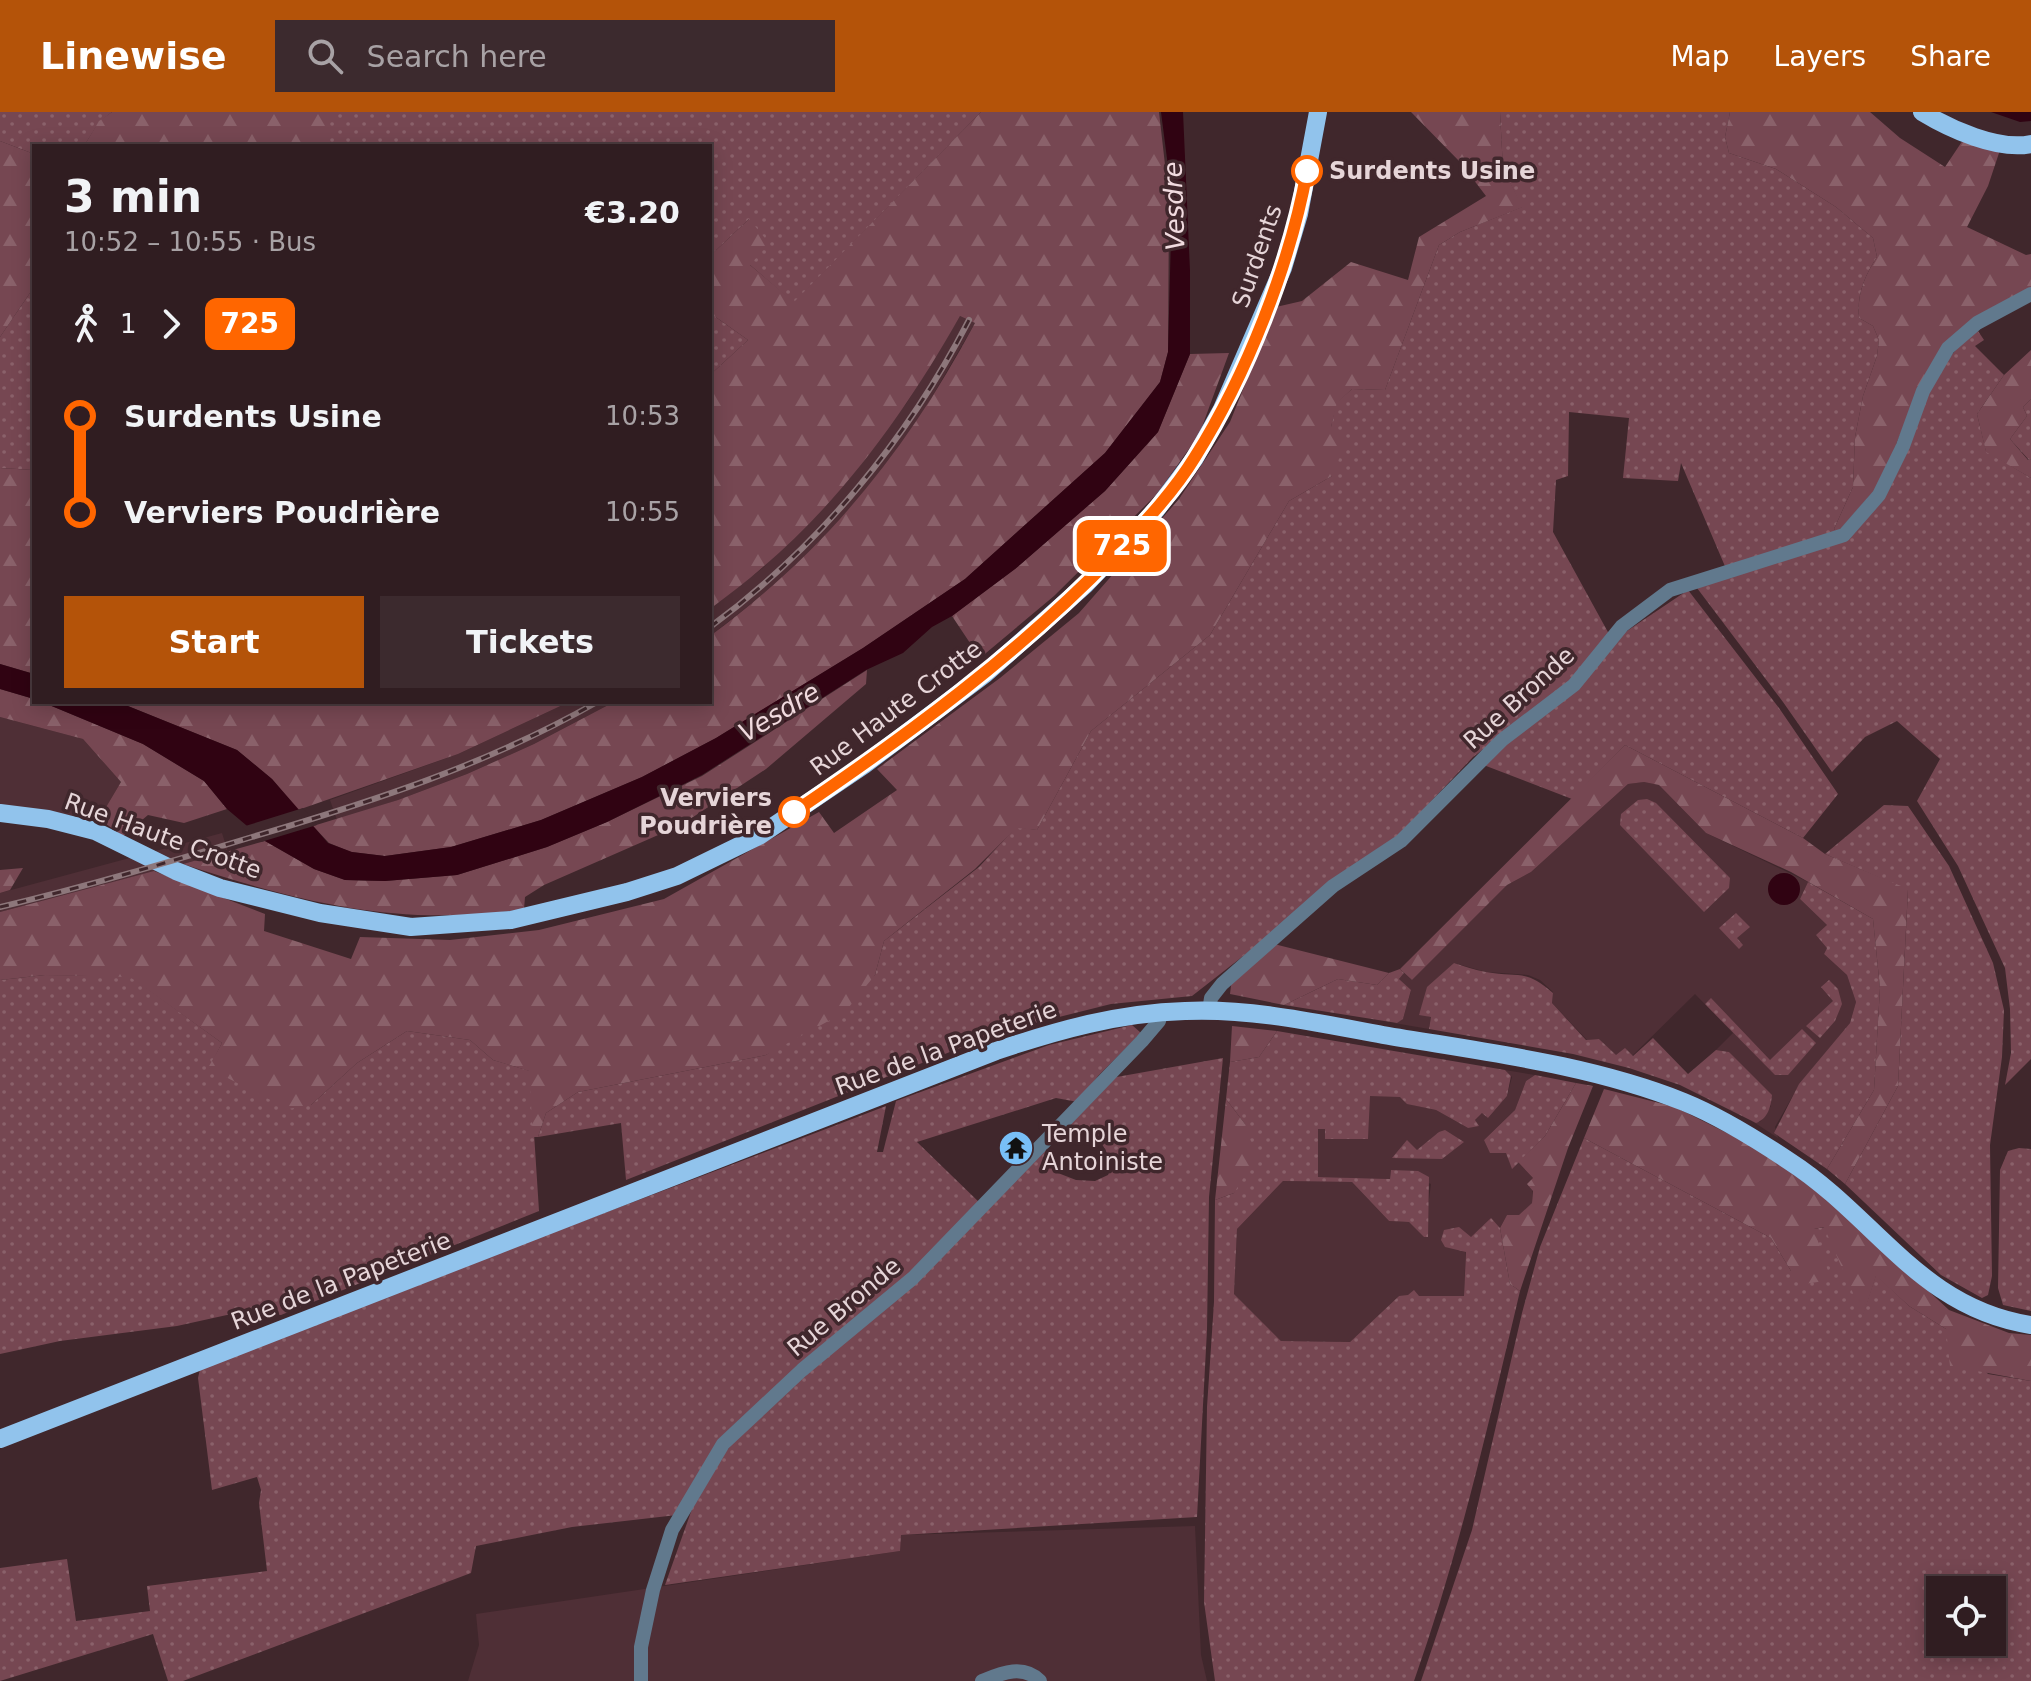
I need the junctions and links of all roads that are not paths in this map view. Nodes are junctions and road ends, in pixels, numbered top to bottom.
1 (1318, 112) edge
2 (1922, 112) edge
3 (2031, 144) edge
4 (2031, 294) edge
5 (1222, 409) joint
6 (0, 813) edge
7 (1209, 1011) junction
8 (1161, 1012) junction
9 (2031, 1325) edge
10 (0, 1439) edge
11 (641, 1681) edge
12 (982, 1681) edge
13 (1040, 1681) edge

1 - 5 main road, Surdents
2 - 3 main road
4 - 7 street, Rue Bronde
5 - 6 main road, Rue Haute Crotte
7 - 8 main road, Rue de la Papeterie
7 - 9 main road, Rue de la Papeterie
8 - 10 main road, Rue de la Papeterie
8 - 11 street, Rue Bronde
12 - 13 street

